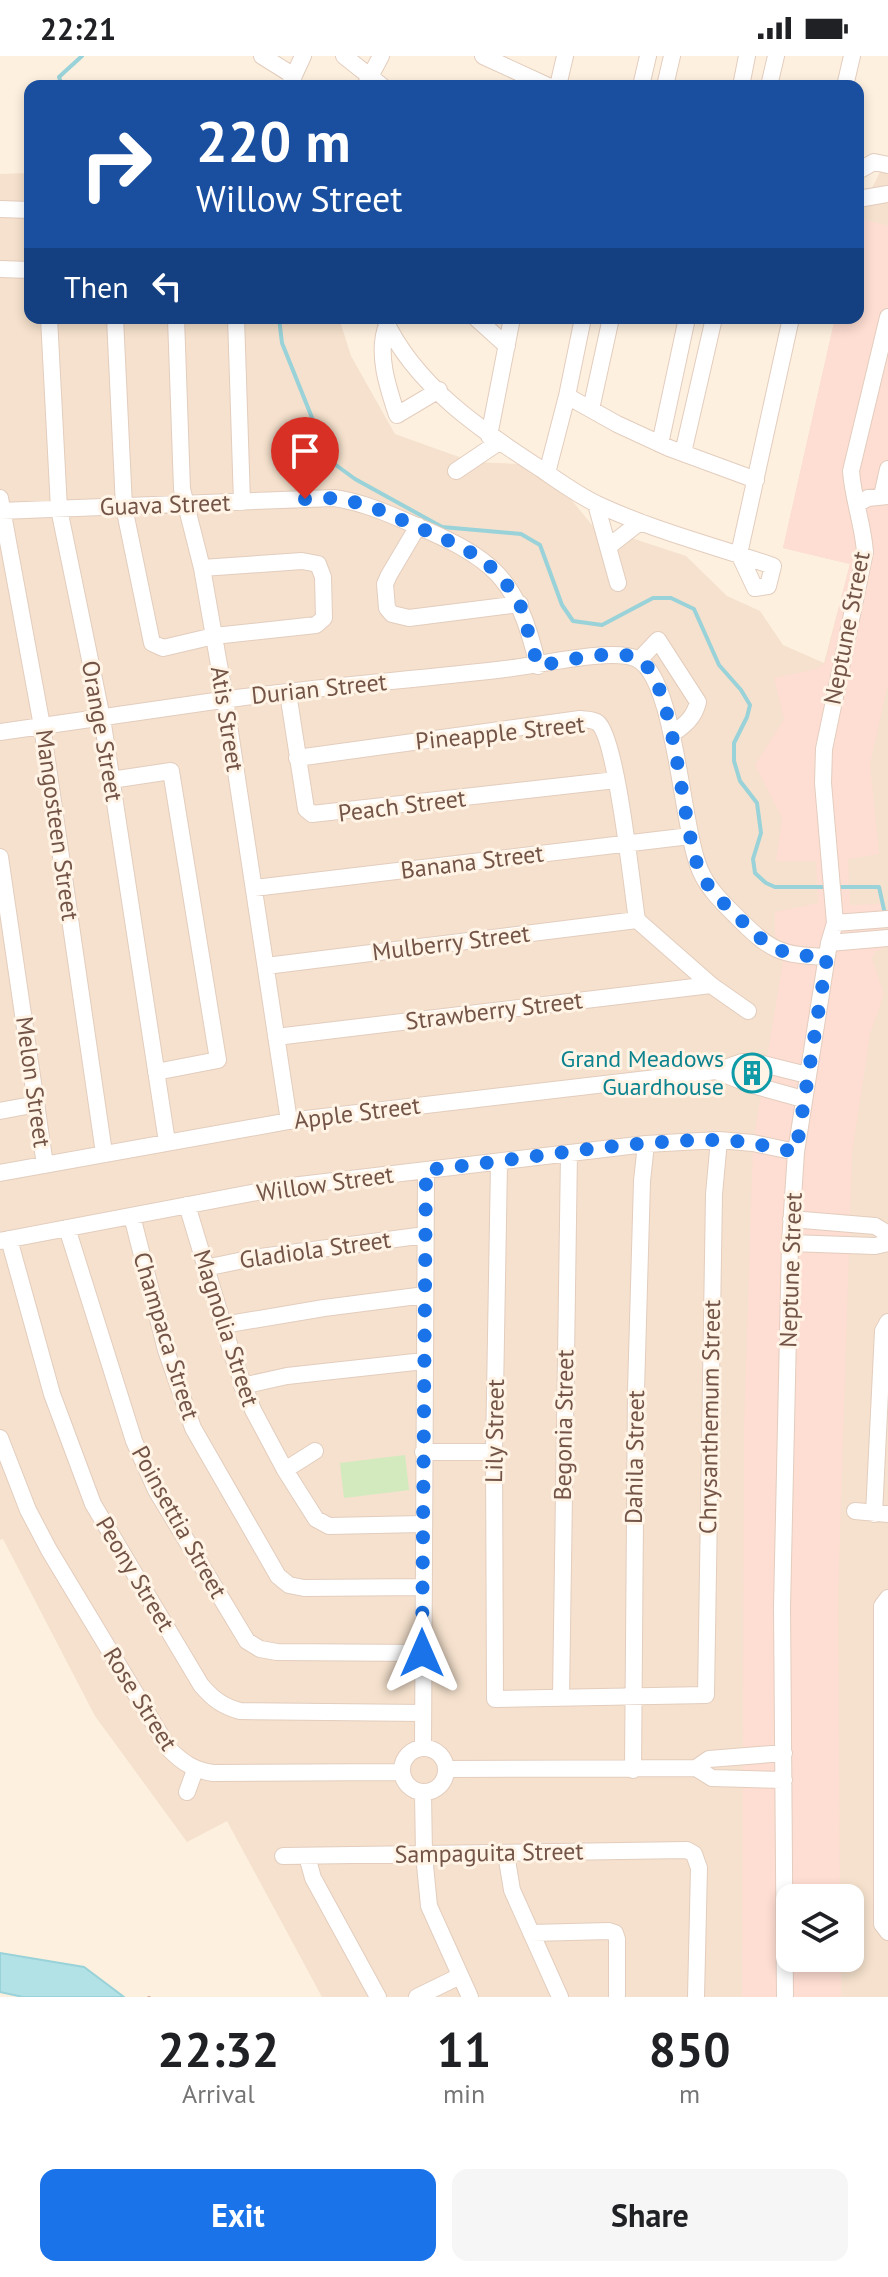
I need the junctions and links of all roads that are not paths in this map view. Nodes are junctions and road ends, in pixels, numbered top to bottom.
1 (262, 56) edge
2 (303, 56) edge
3 (344, 56) edge
4 (381, 56) edge
5 (565, 56) edge
6 (648, 56) edge
7 (672, 56) edge
8 (747, 56) edge
9 (776, 56) edge
10 (852, 56) edge
11 (491, 58) edge
12 (290, 80) edge
13 (291, 80) edge
14 (369, 80) edge
15 (373, 80) edge
16 (536, 80) edge
17 (559, 80) edge
18 (642, 80) edge
19 (666, 80) edge
20 (742, 80) edge
21 (770, 80) edge
22 (846, 80) edge
23 (888, 165) edge
24 (864, 168) edge
25 (864, 178) edge
26 (873, 196) edge
27 (0, 209) edge
28 (24, 210) edge
29 (0, 269) edge
30 (24, 270) edge
31 (888, 317) edge
32 (49, 324) edge
33 (115, 324) edge
34 (176, 324) edge
35 (236, 324) edge
36 (385, 324) edge
37 (387, 324) edge
38 (480, 324) edge
39 (511, 324) edge
40 (582, 324) edge
41 (610, 324) edge
42 (686, 324) edge
43 (713, 324) edge
44 (790, 324) edge
45 (507, 346) junction
46 (439, 390) junction
47 (567, 396) junction
48 (591, 409) junction
49 (494, 439) junction
50 (660, 444) junction
51 (683, 453) junction
52 (888, 469) edge
53 (456, 471) dead end
54 (547, 473) junction
55 (756, 480) junction
56 (885, 496) edge
57 (0, 498) edge
58 (242, 502) junction
59 (188, 504) junction
60 (596, 504) junction
61 (857, 504) junction
62 (124, 507) junction
63 (59, 509) junction
64 (0, 511) edge
65 (640, 522) junction
66 (418, 526) junction
67 (608, 547) junction
68 (202, 568) junction
69 (618, 583) dead end
70 (520, 604) junction
71 (214, 636) junction
72 (639, 660) junction
73 (538, 666) junction
74 (288, 693) junction
75 (225, 699) junction
76 (102, 718) junction
77 (42, 726) junction
78 (0, 732) edge
79 (672, 734) junction
80 (297, 758) junction
81 (111, 780) junction
82 (616, 780) junction
83 (690, 836) junction
84 (626, 844) junction
85 (0, 857) edge
86 (254, 888) junction
87 (834, 916) junction
88 (888, 919) edge
89 (637, 920) junction
90 (888, 938) edge
91 (828, 950) junction
92 (266, 966) junction
93 (711, 985) junction
94 (748, 1011) dead end
95 (276, 1037) junction
96 (773, 1067) junction
97 (716, 1071) junction
98 (156, 1072) junction
99 (807, 1075) junction
100 (768, 1089) junction
101 (803, 1099) junction
102 (37, 1104) junction
103 (0, 1111) edge
104 (289, 1121) junction
105 (719, 1140) junction
106 (167, 1142) junction
107 (646, 1144) junction
108 (796, 1152) junction
109 (104, 1153) junction
110 (569, 1153) junction
111 (499, 1163) junction
112 (45, 1165) junction
113 (426, 1170) junction
114 (0, 1173) edge
115 (187, 1205) junction
116 (132, 1216) junction
117 (791, 1219) junction
118 (67, 1228) junction
119 (888, 1234) edge
120 (425, 1235) junction
121 (4, 1240) edge
122 (790, 1243) junction
123 (888, 1243) edge
124 (205, 1268) junction
125 (425, 1295) junction
126 (888, 1322) edge
127 (223, 1325) junction
128 (424, 1361) junction
129 (242, 1386) junction
130 (0, 1438) edge
131 (315, 1451) dead end
132 (423, 1452) junction
133 (494, 1452) junction
134 (285, 1470) junction
135 (855, 1511) dead end
136 (881, 1514) edge
137 (422, 1524) junction
138 (422, 1587) junction
139 (885, 1602) edge
140 (422, 1653) junction
141 (632, 1697) junction
142 (561, 1698) junction
143 (423, 1713) junction
144 (423, 1748) junction
145 (784, 1753) junction
146 (748, 1756) junction
147 (696, 1768) junction
148 (446, 1769) junction
149 (195, 1770) junction
150 (633, 1770) junction
151 (401, 1772) junction
152 (748, 1779) junction
153 (784, 1780) junction
154 (187, 1792) dead end
155 (423, 1793) junction
156 (506, 1854) junction
157 (424, 1855) junction
158 (283, 1856) dead end
159 (307, 1856) junction
160 (885, 1928) edge
161 (531, 1933) junction
162 (460, 1976) junction
163 (378, 1997) edge
164 (417, 1997) edge
165 (470, 1997) edge
166 (560, 1997) edge
167 (617, 1997) edge
168 (696, 1997) edge
169 (788, 1997) edge

1 - 12 street
2 - 13 street
3 - 14 street
4 - 15 street
5 - 17 street
6 - 18 street
7 - 19 street
8 - 20 street
9 - 21 street
10 - 22 street
11 - 16 street
23 - 24 street
25 - 26 street
27 - 28 street
29 - 30 street
31 - 61 street, Neptune Street
32 - 63 street, Orange Street
33 - 62 street
34 - 59 street, Atis Street
35 - 58 street
36 - 46 street
37 - 46 street
38 - 45 street
39 - 45 street
40 - 47 street
41 - 48 street
42 - 50 street
43 - 51 street
44 - 55 street
45 - 49 street
46 - 49 street
47 - 48 street
47 - 54 street
48 - 50 street
49 - 53 street
49 - 54 street
50 - 51 street
51 - 55 street
52 - 56 street
54 - 60 street
55 - 65 street
56 - 61 street
57 - 64 street, Mangosteen Street
58 - 59 street, Guava Street
58 - 66 street, Guava Street
59 - 62 street, Guava Street
59 - 68 street, Atis Street
60 - 65 street
60 - 67 street
61 - 87 street, Neptune Street
62 - 63 street, Guava Street
62 - 71 street
63 - 64 street, Guava Street
63 - 76 street, Orange Street
64 - 77 street, Mangosteen Street
65 - 67 street
66 - 70 street, Guava Street
66 - 70 street
67 - 69 street
68 - 71 street, Atis Street
68 - 71 street
70 - 73 street, Guava Street
71 - 75 street, Atis Street
72 - 73 street, Durian Street
72 - 79 street
72 - 79 street
73 - 74 street, Durian Street
74 - 75 street, Durian Street
74 - 80 street, Peach Street
75 - 76 street, Durian Street
75 - 86 street, Atis Street
76 - 77 street, Durian Street
76 - 81 street, Orange Street
77 - 78 street, Durian Street
77 - 109 street, Mangosteen Street
79 - 83 street
80 - 82 street, Pineapple Street
80 - 82 street, Peach Street
81 - 98 street, Orange Street
81 - 98 street
82 - 84 street, Pineapple Street
83 - 84 street, Banana Street
83 - 91 street
84 - 86 street, Banana Street
84 - 89 street, Pineapple Street
85 - 102 street, Melon Street
86 - 92 street, Atis Street
87 - 88 street
87 - 91 street, Neptune Street
89 - 92 street, Mulberry Street
89 - 93 street
90 - 91 street
91 - 99 street, Neptune Street
92 - 95 street, Atis Street
93 - 94 street
93 - 95 street, Strawberry Street
95 - 104 street, Atis Street
96 - 97 street, Apple Street
96 - 99 street, Apple Street
96 - 100 street
97 - 100 street, Apple Street
97 - 104 street, Apple Street
98 - 106 street, Orange Street
99 - 101 street, Neptune Street
100 - 101 street, Apple Street
101 - 108 street, Neptune Street
102 - 103 street
102 - 112 street, Melon Street
104 - 106 street, Apple Street
105 - 107 street, Willow Street
105 - 108 street, Willow Street
105 - 141 street, Chrysanthemum Street
106 - 109 street, Apple Street
107 - 110 street, Willow Street
107 - 141 street, Dahila Street
108 - 117 street, Neptune Street
109 - 112 street, Apple Street
110 - 111 street, Willow Street
110 - 142 street, Begonia Street
111 - 113 street, Willow Street
111 - 133 street, Lily Street
112 - 114 street, Apple Street
113 - 115 street, Willow Street
113 - 120 street
115 - 116 street, Willow Street
115 - 124 street, Magnolia Street
116 - 118 street, Willow Street
116 - 138 street, Champaca Street
117 - 119 street
117 - 122 street, Neptune Street
118 - 121 street, Willow Street
118 - 140 street, Poinsettia Street
120 - 124 street, Gladiola Street
120 - 125 street
121 - 143 street, Peony Street
122 - 123 street
122 - 145 street, Neptune Street
124 - 127 street, Magnolia Street
125 - 127 street
125 - 128 street
126 - 136 street
127 - 129 street, Magnolia Street
128 - 129 street
128 - 132 street
129 - 134 street, Magnolia Street
130 - 149 street, Rose Street
131 - 134 street
132 - 133 street
132 - 137 street
133 - 142 street, Lily Street
134 - 137 street, Magnolia Street
135 - 136 street
137 - 138 street
138 - 140 street
139 - 160 street
140 - 143 street
141 - 142 street
141 - 150 street, Dahila Street
143 - 144 street
144 - 148 street
144 - 151 street
145 - 146 street
145 - 153 street, Neptune Street
146 - 147 street
146 - 152 street
147 - 150 street
147 - 152 street
148 - 150 street
148 - 155 street
149 - 151 street, Rose Street
149 - 154 street
151 - 155 street
152 - 153 street
153 - 169 street, Neptune Street
155 - 157 street
156 - 157 street, Sampaguita Street
156 - 161 street
156 - 168 street, Sampaguita Street
157 - 159 street, Sampaguita Street
157 - 162 street
158 - 159 street, Sampaguita Street
159 - 163 street
161 - 166 street
161 - 167 street
162 - 164 street
162 - 165 street

